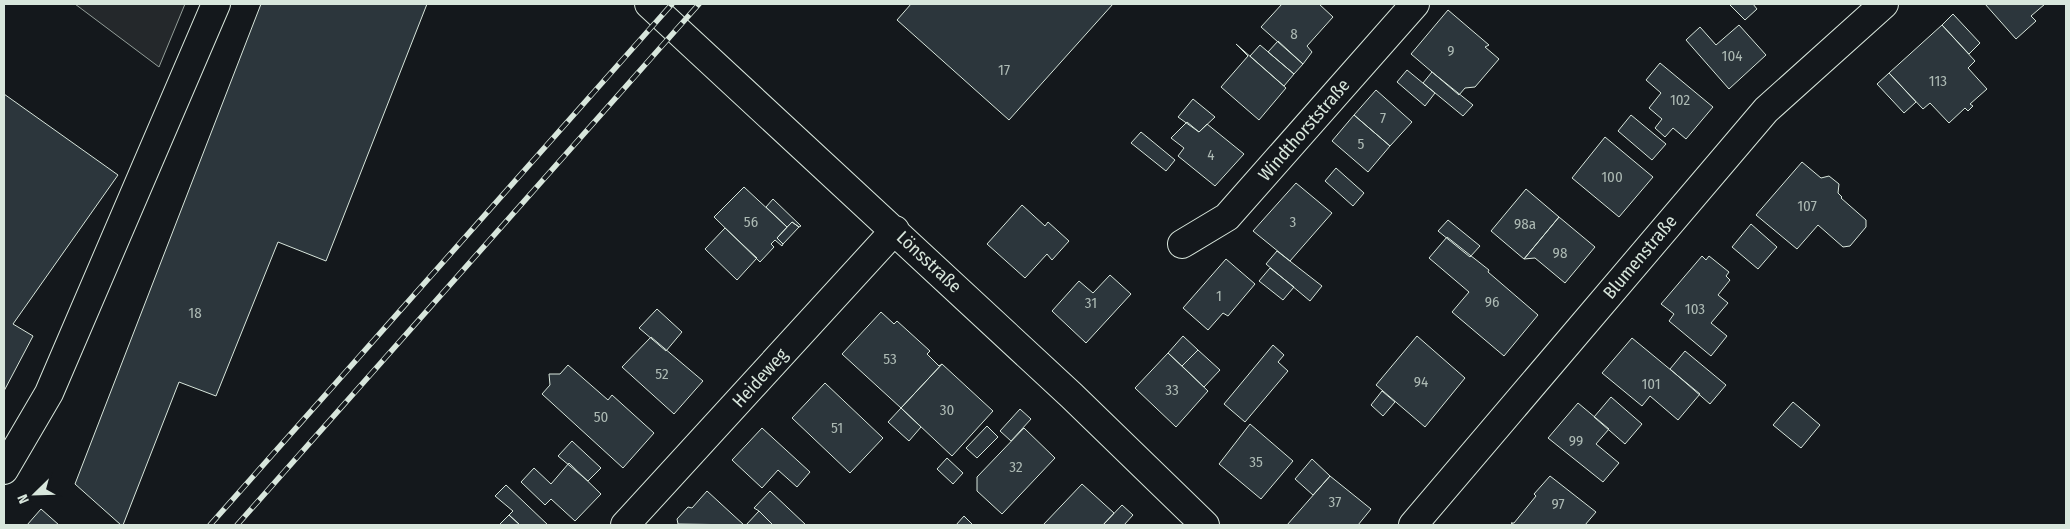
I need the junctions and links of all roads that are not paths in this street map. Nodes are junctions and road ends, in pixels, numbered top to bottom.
1 (216, 4) edge
2 (649, 4) edge
3 (1415, 4) edge
4 (1884, 4) edge
5 (895, 230) junction
6 (1182, 244) dead end
7 (4, 470) edge
8 (626, 525) edge
9 (1205, 525) edge
10 (1413, 525) edge

1 - 7 street
2 - 5 street, Lönsstraße
3 - 6 street, Windthorststraße
4 - 10 street, Blumenstraße
5 - 8 street, Heideweg
5 - 9 street, Lönsstraße

